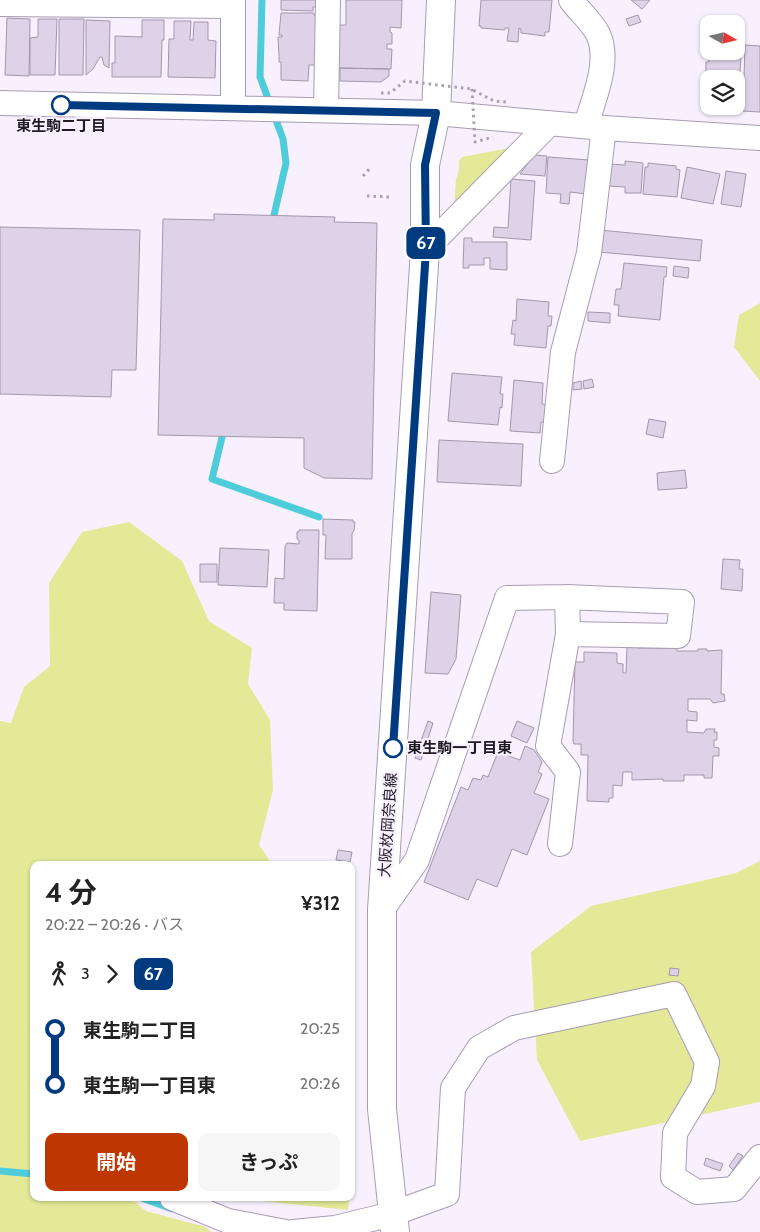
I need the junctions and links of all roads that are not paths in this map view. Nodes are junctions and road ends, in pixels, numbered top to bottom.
1 (328, 0) edge
2 (441, 0) edge
3 (571, 0) edge
4 (112, 2) edge
5 (233, 3) edge
6 (0, 4) edge
7 (0, 103) edge
8 (233, 108) junction
9 (326, 110) junction
10 (436, 113) junction
11 (549, 124) junction
12 (595, 127) junction
13 (760, 138) edge
14 (426, 250) junction
15 (552, 461) dead end
16 (566, 597) junction
17 (568, 634) junction
18 (560, 844) dead end
19 (382, 910) junction
20 (760, 1157) edge
21 (180, 1201) edge
22 (394, 1223) edge
23 (286, 1232) edge
24 (292, 1232) edge

1 - 9 street
2 - 10 main road, 大阪枚岡奈良線
3 - 12 street
4 - 5 street
4 - 6 street
5 - 8 street
7 - 8 street
8 - 9 street
9 - 10 street
10 - 11 street
10 - 14 main road, 大阪枚岡奈良線
11 - 12 street
11 - 14 street
12 - 13 street
12 - 15 street
14 - 19 main road, 大阪枚岡奈良線
16 - 17 street
16 - 17 street
16 - 19 street
17 - 18 street
19 - 22 main road, 大阪枚岡奈良線
20 - 22 street
21 - 23 street
22 - 24 street

